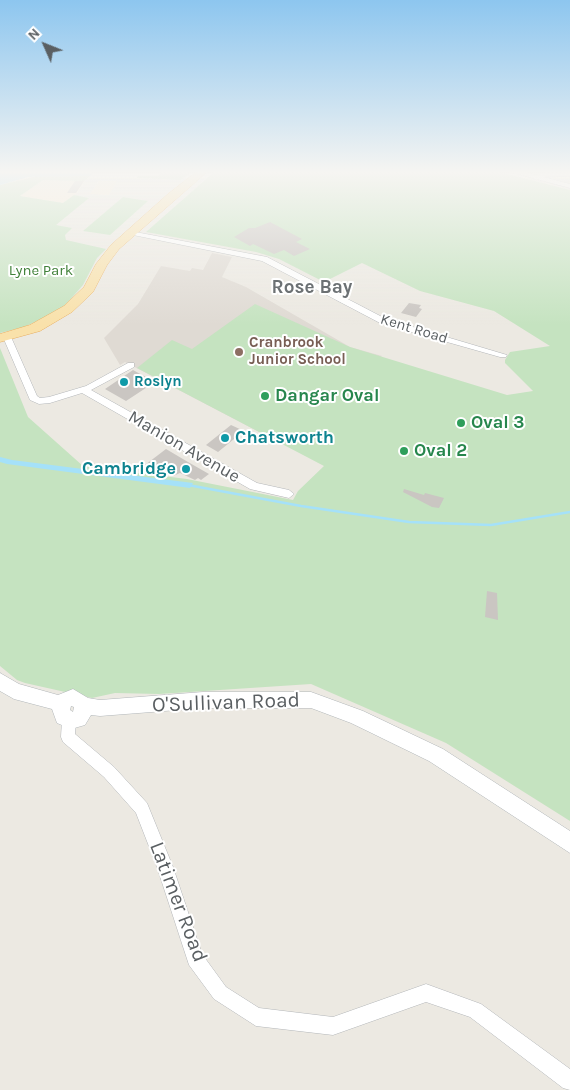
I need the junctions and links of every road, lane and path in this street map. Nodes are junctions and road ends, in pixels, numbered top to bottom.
1 (141, 223) edge
2 (130, 233) junction
3 (4, 337) edge
4 (503, 356) dead end
5 (131, 365) dead end
6 (83, 390) junction
7 (289, 494) dead end
8 (0, 681) edge
9 (65, 712) junction
10 (570, 843) edge
11 (570, 1081) edge

1 - 2 main road
2 - 3 main road
2 - 4 street, Kent Road
3 - 6 street
5 - 6 street
6 - 7 street, Manion Avenue
8 - 9 main road
9 - 10 main road, O'Sullivan Road
9 - 11 street, Latimer Road

